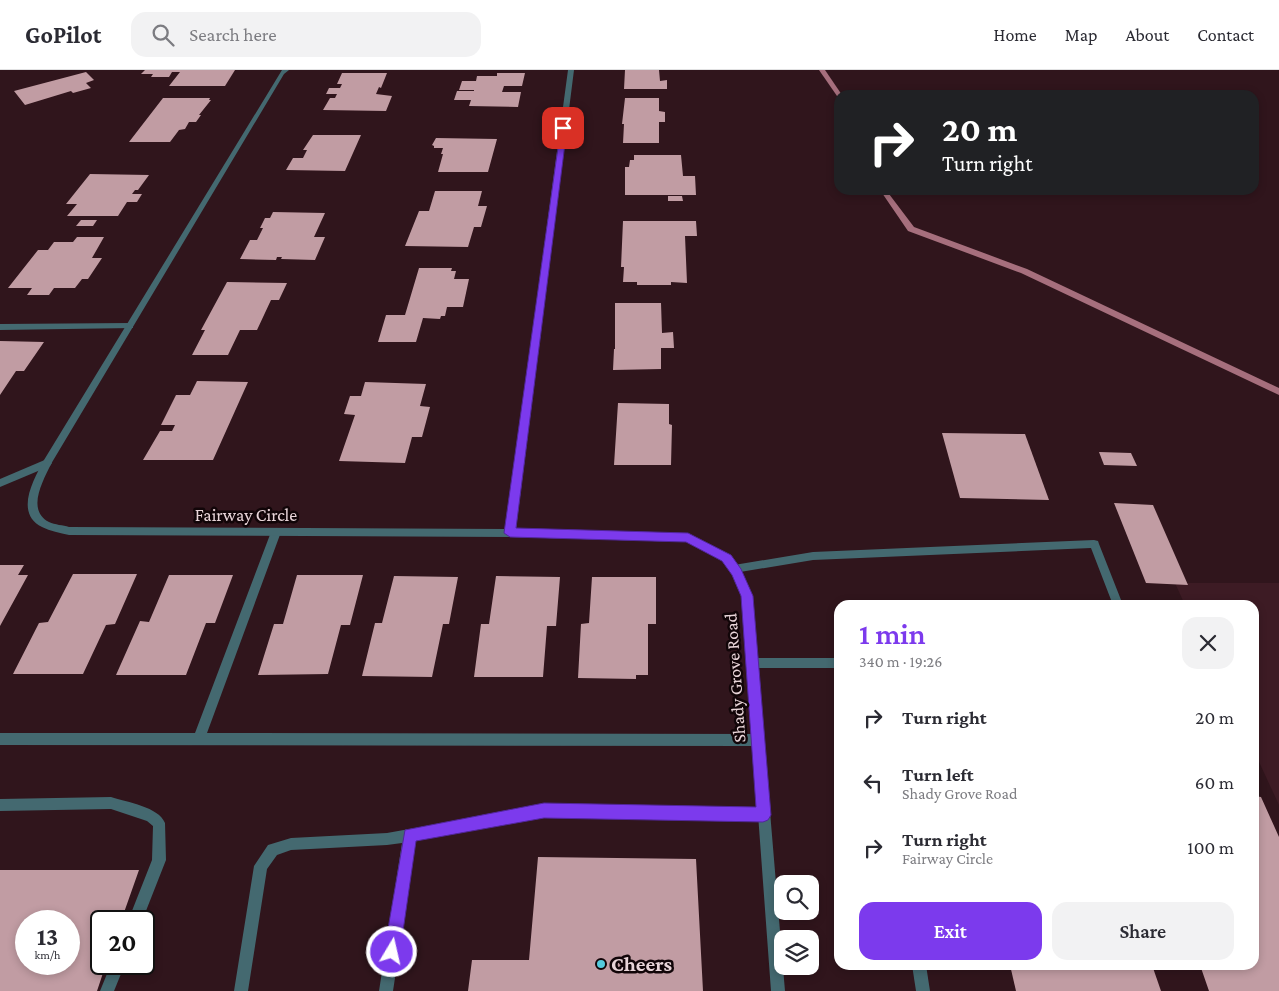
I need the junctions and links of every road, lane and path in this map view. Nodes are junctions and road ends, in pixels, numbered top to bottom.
1 (286, 70) edge
2 (571, 70) edge
3 (130, 326) junction
4 (0, 327) edge
5 (47, 463) junction
6 (0, 483) edge
7 (276, 532) junction
8 (510, 533) junction
9 (734, 569) junction
10 (1116, 600) edge
11 (752, 663) junction
12 (834, 663) edge
13 (0, 739) edge
14 (199, 739) junction
15 (758, 740) junction
16 (0, 806) edge
17 (763, 815) junction
18 (410, 835) junction
19 (140, 910) edge
20 (919, 970) edge
21 (114, 975) edge
22 (107, 991) edge
23 (241, 991) edge
24 (386, 991) edge
25 (778, 991) edge
26 (923, 991) edge

1 - 3 street, Fairway Circle
2 - 8 street
3 - 4 street
3 - 5 street, Fairway Circle
5 - 6 street
5 - 7 street, Fairway Circle
7 - 8 street, Fairway Circle
7 - 14 street
8 - 9 street, Shady Grove Road
9 - 10 street
9 - 11 street, Shady Grove Road
11 - 12 street
11 - 15 street, Shady Grove Road
13 - 14 street
14 - 15 street
15 - 17 street, Shady Grove Road
16 - 19 street
17 - 18 street
17 - 25 street, Shady Grove Road
18 - 23 street
18 - 24 street
20 - 26 street
21 - 22 street

